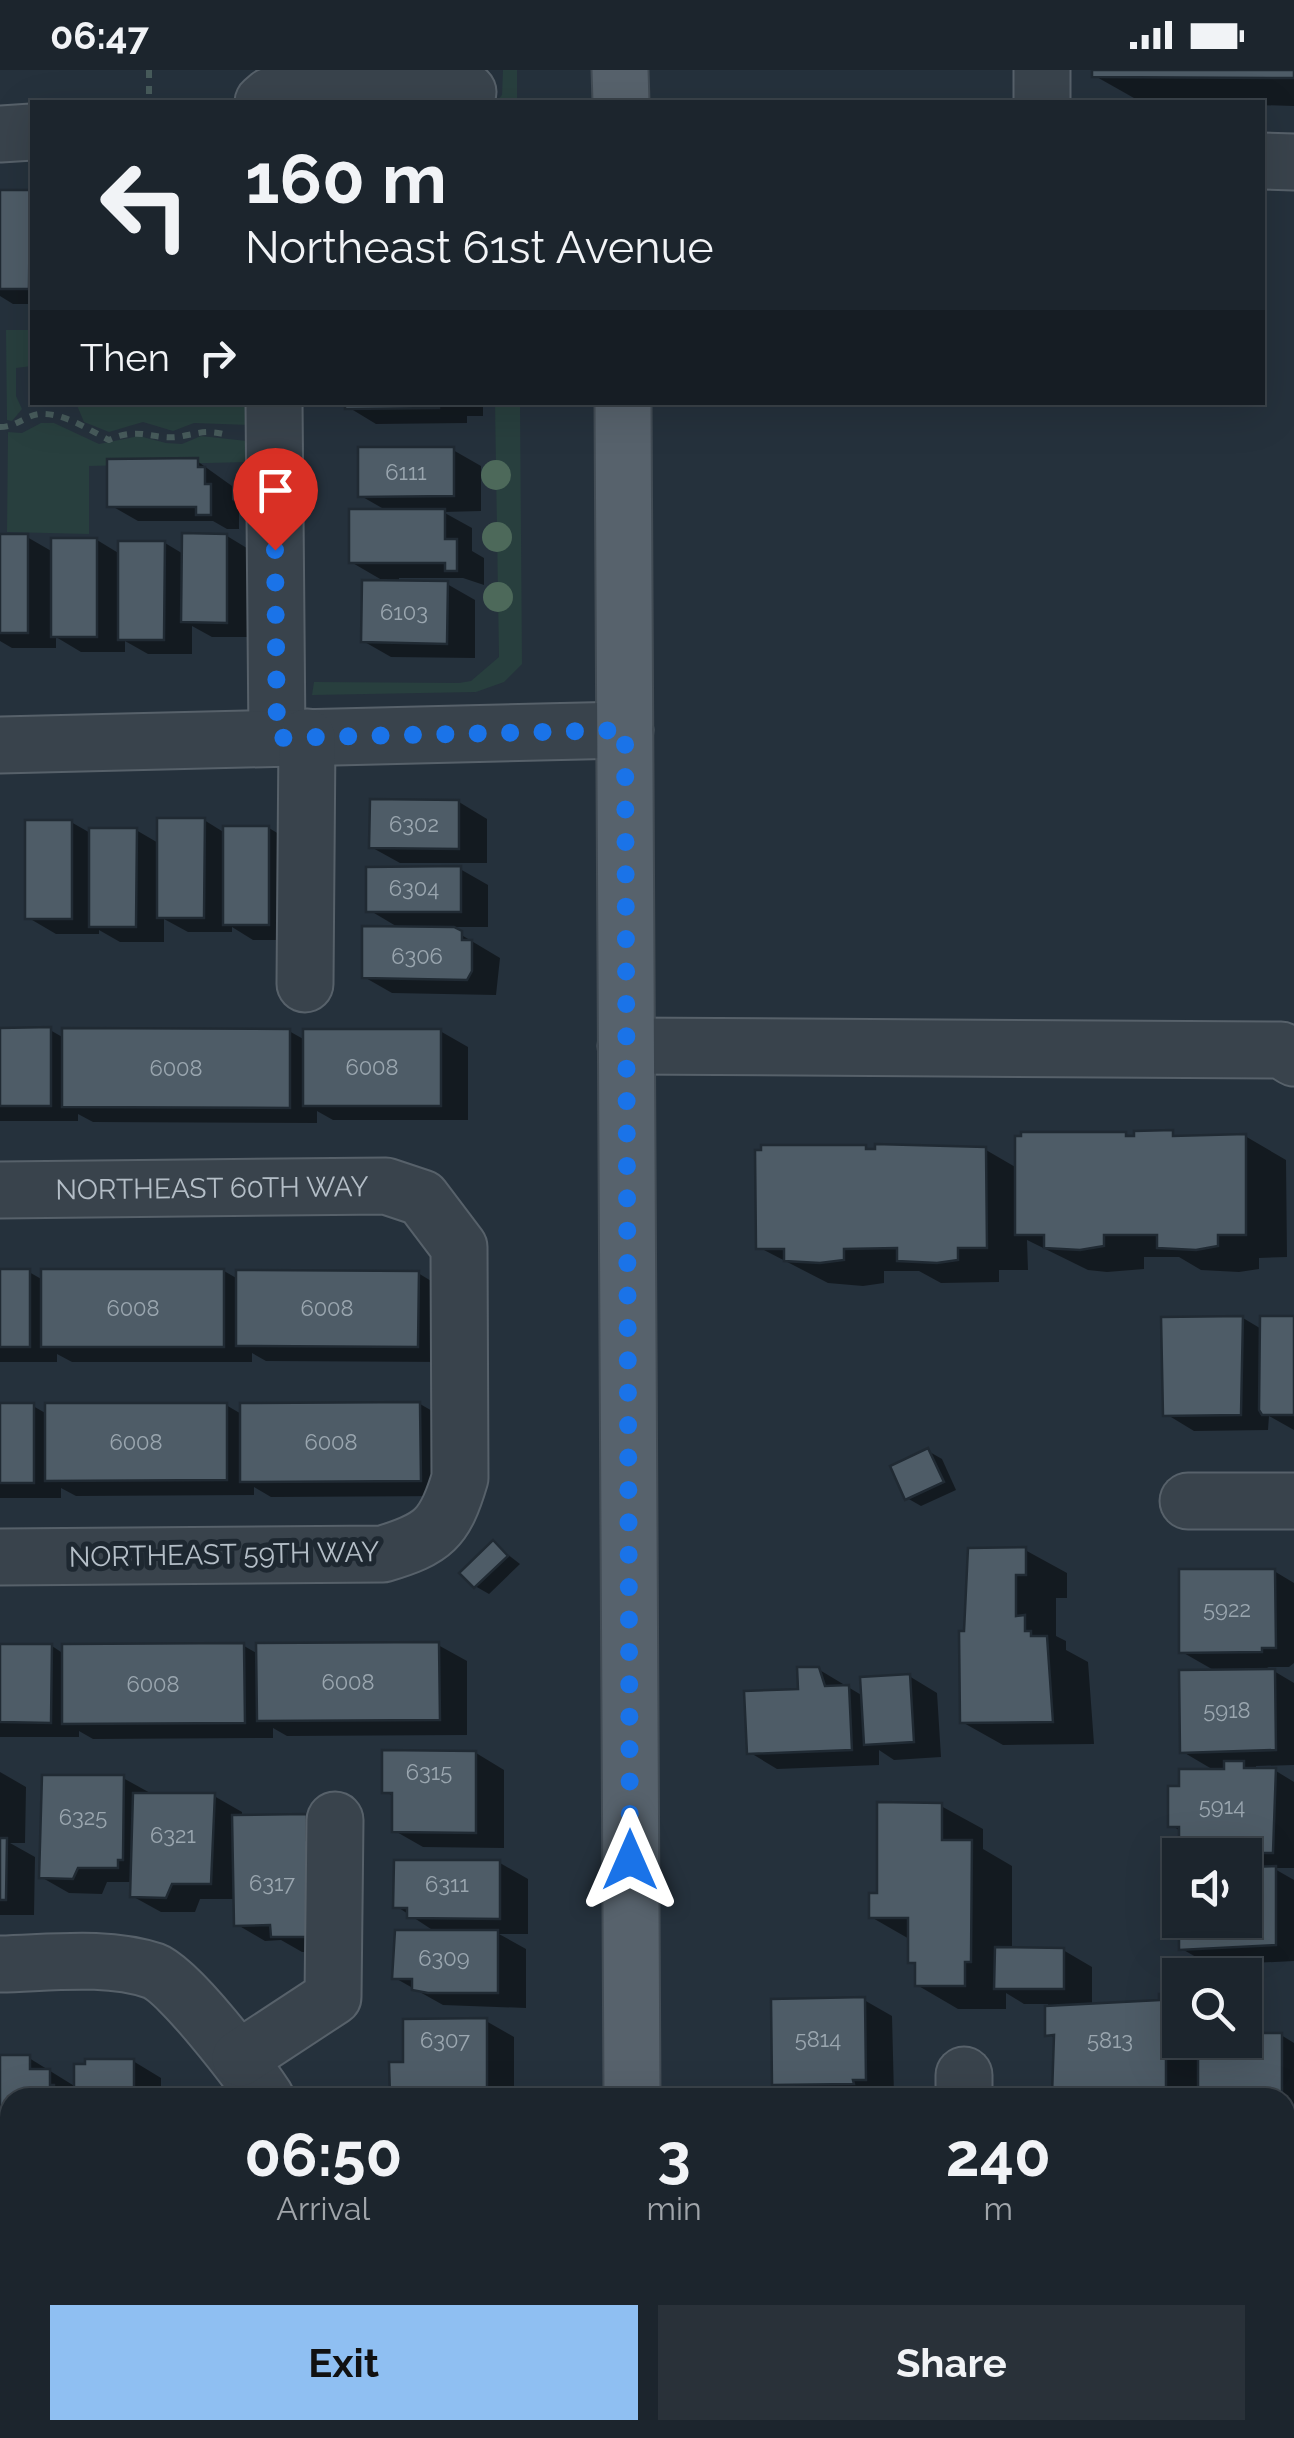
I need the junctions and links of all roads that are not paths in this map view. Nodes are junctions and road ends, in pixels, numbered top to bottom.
1 (620, 70) edge
2 (1042, 70) edge
3 (468, 92) dead end
4 (265, 100) edge
5 (621, 100) edge
6 (1042, 100) edge
7 (30, 132) edge
8 (0, 134) edge
9 (1265, 161) edge
10 (1294, 162) edge
11 (623, 405) edge
12 (274, 420) edge
13 (625, 730) junction
14 (292, 737) junction
15 (0, 744) edge
16 (305, 984) dead end
17 (626, 1046) junction
18 (1294, 1058) edge
19 (0, 1190) edge
20 (1188, 1501) dead end
21 (1294, 1501) edge
22 (438, 1524) joint
23 (0, 1557) edge
24 (335, 1820) dead end
25 (0, 1964) edge
26 (253, 2078) edge
27 (632, 2088) edge

1 - 5 main road
2 - 6 street
3 - 4 street
7 - 8 street
9 - 10 street
11 - 13 main road
12 - 14 street
13 - 14 street
13 - 17 main road
14 - 15 street
14 - 16 street
17 - 18 street
17 - 27 main road
19 - 22 street, NORTHEAST 60TH WAY
20 - 21 street
22 - 23 street, NORTHEAST 59TH WAY
24 - 26 street
25 - 26 street

